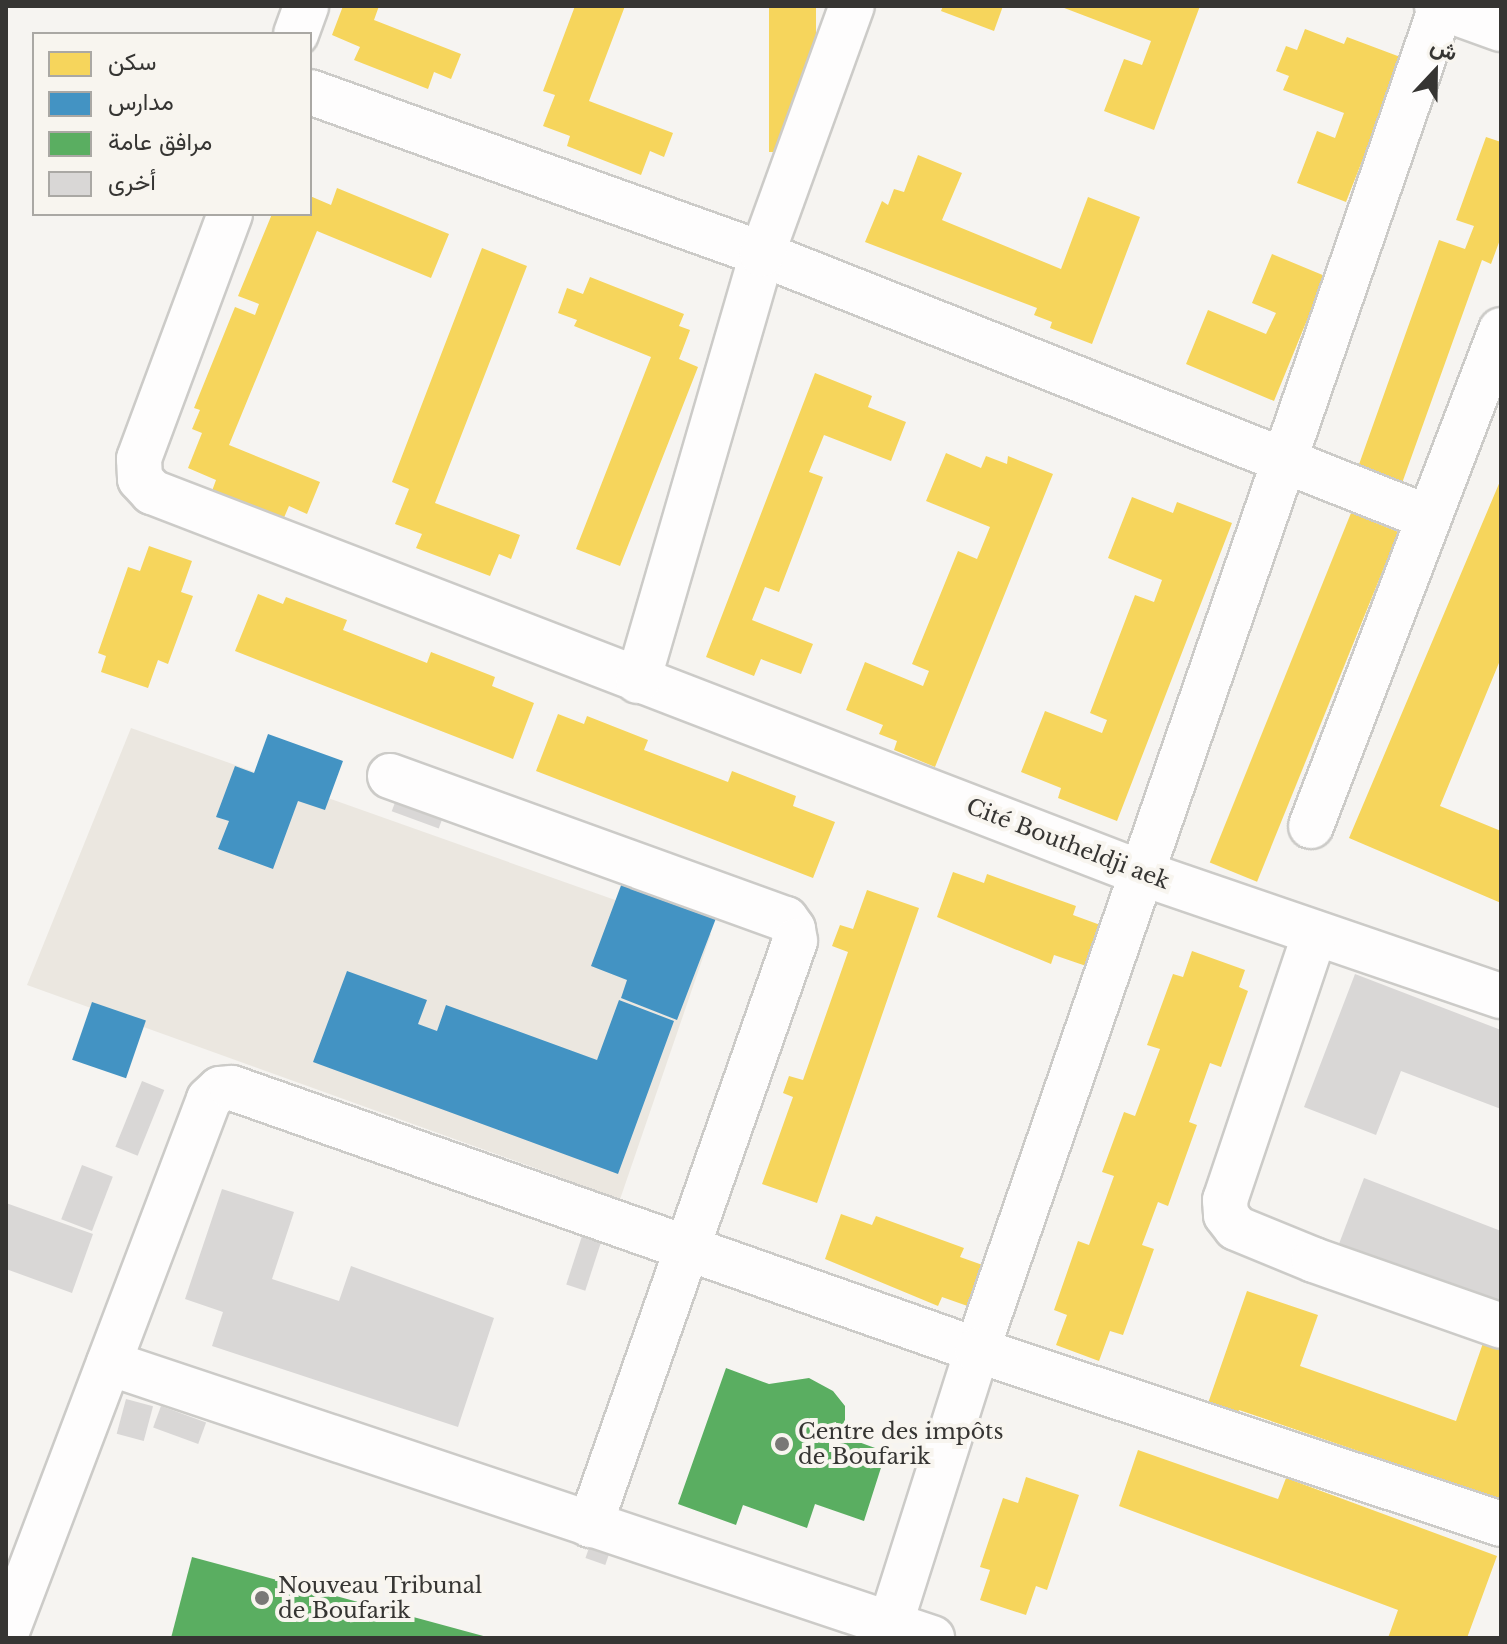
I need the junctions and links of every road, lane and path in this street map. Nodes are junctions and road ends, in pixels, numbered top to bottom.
1 (306, 6) edge
2 (852, 6) edge
3 (1439, 7) edge
4 (1501, 29) edge
5 (297, 32) edge
6 (312, 93) edge
7 (229, 216) edge
8 (762, 254) junction
9 (1501, 330) edge
10 (1285, 459) junction
11 (1427, 517) junction
12 (638, 681) junction
13 (390, 776) dead end
14 (1311, 826) dead end
15 (1144, 874) junction
16 (1315, 933) junction
17 (1501, 996) edge
18 (689, 1247) junction
19 (1501, 1326) edge
20 (977, 1350) junction
21 (109, 1363) junction
22 (1501, 1524) edge
23 (590, 1525) junction
24 (890, 1625) junction
25 (6, 1634) edge
26 (932, 1638) edge

1 - 5 street
2 - 8 street
3 - 4 street
3 - 10 street
6 - 8 street
7 - 12 street, Cité Boutheldji aek
8 - 10 street
8 - 12 street
9 - 11 street
10 - 11 street
10 - 15 street
11 - 14 street
12 - 15 street, Cité Boutheldji aek
13 - 18 street
15 - 16 street, Cité Boutheldji aek
15 - 20 street
16 - 17 street, Cité Boutheldji aek
16 - 19 street
18 - 20 street
18 - 21 street
18 - 23 street
20 - 22 street
20 - 24 street
21 - 23 street
21 - 25 street
23 - 24 street
24 - 26 street

